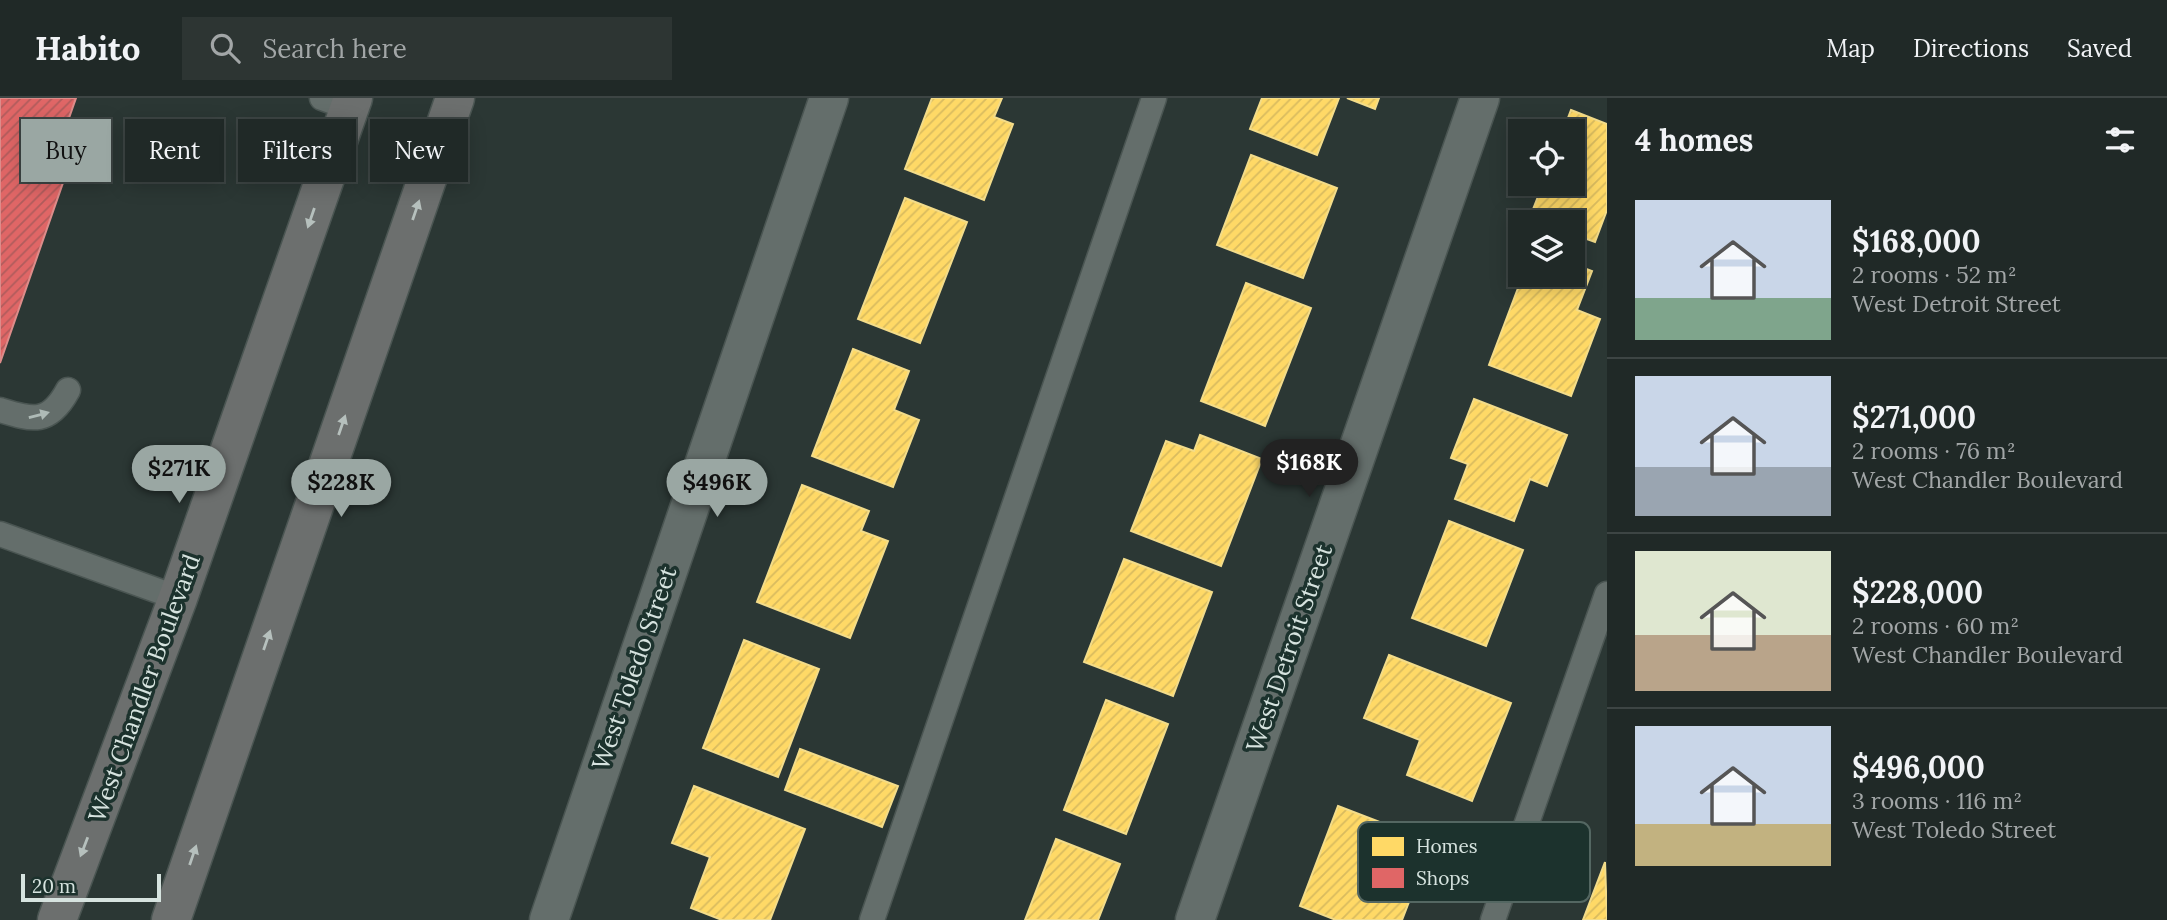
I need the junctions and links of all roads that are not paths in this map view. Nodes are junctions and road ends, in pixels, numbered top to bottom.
1 (454, 98) edge
2 (829, 98) edge
3 (1154, 98) edge
4 (1480, 98) edge
5 (342, 101) edge
6 (68, 390) dead end
7 (0, 410) edge
8 (0, 534) edge
9 (1607, 594) edge
10 (178, 598) junction
11 (1527, 822) edge
12 (1499, 902) edge
13 (57, 920) edge
14 (171, 920) edge
15 (549, 920) edge
16 (872, 920) edge
17 (1195, 920) edge
18 (1493, 920) edge

14 -> 1 main road
2 - 15 street, West Toledo Street
3 - 16 lane
4 - 17 street, West Detroit Street
5 -> 10 main road, West Chandler Boulevard
7 -> 6 lane
8 - 10 lane
9 - 11 lane
10 -> 13 main road, West Chandler Boulevard
12 - 18 lane

